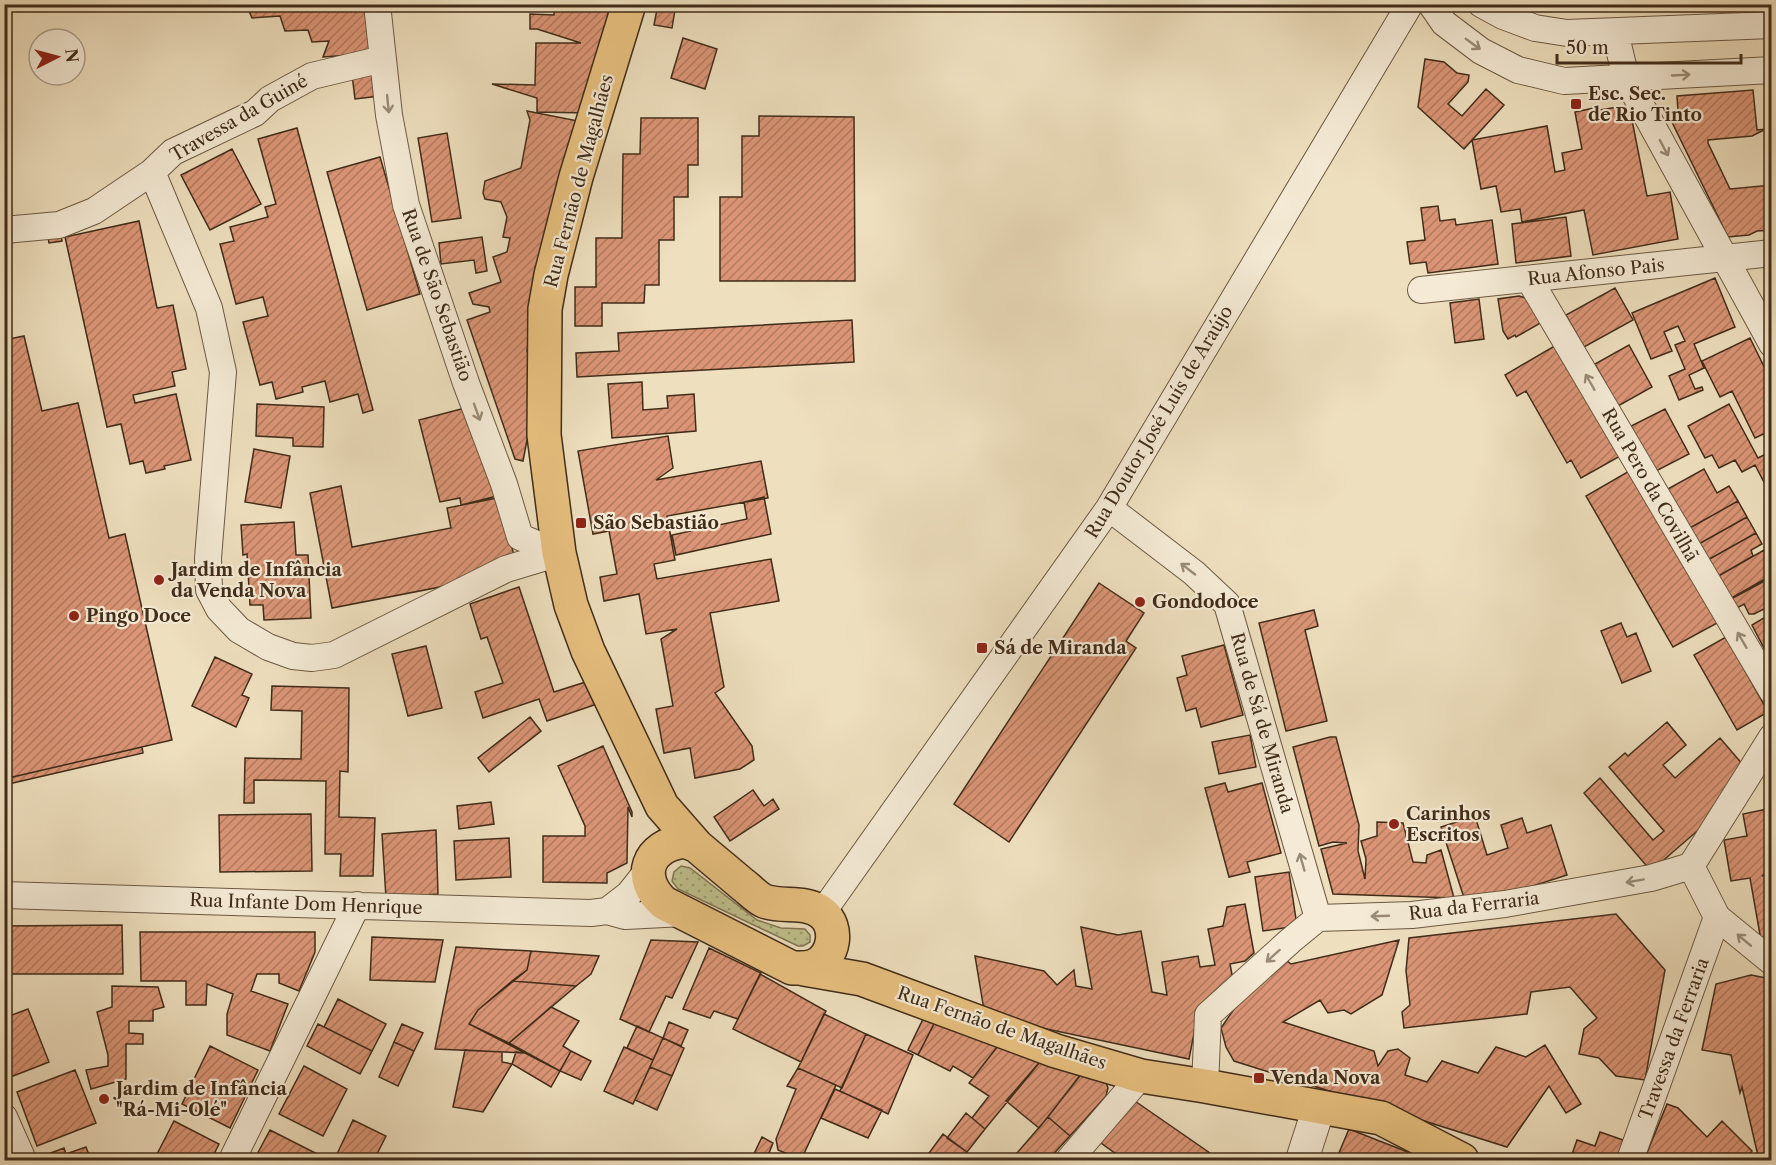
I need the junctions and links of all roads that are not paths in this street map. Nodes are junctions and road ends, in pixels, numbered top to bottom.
1 (377, 4) edge
2 (629, 4) edge
3 (1410, 4) edge
4 (1431, 4) edge
5 (1481, 4) edge
6 (1772, 25) edge
7 (1615, 32) junction
8 (383, 59) junction
9 (1772, 70) edge
10 (1626, 78) junction
11 (152, 172) junction
12 (4, 230) edge
13 (1772, 253) edge
14 (1724, 259) junction
15 (1529, 279) junction
16 (1421, 290) dead end
17 (1772, 344) edge
18 (1109, 508) junction
19 (559, 553) junction
20 (1772, 690) edge
21 (1772, 736) edge
22 (662, 806) junction
23 (697, 846) junction
24 (654, 859) junction
25 (1691, 866) junction
26 (4, 895) edge
27 (357, 905) junction
28 (607, 911) junction
29 (684, 913) junction
30 (1717, 917) junction
31 (1318, 918) junction
32 (828, 924) junction
33 (1772, 962) edge
34 (804, 969) junction
35 (862, 979) junction
36 (1142, 1076) junction
37 (1205, 1086) junction
38 (1319, 1107) junction
39 (4, 1117) edge
40 (23, 1161) edge
41 (232, 1161) edge
42 (1069, 1161) edge
43 (1302, 1161) edge
44 (1462, 1161) edge
45 (1630, 1161) edge

1 - 8 street, Rua de São Sebastião
2 - 19 main road, Rua Fernão de Magalhães
3 - 18 street, Rua Doutor José Luís de Araújo
4 -> 10 street
5 - 7 street
6 - 7 street
7 - 10 street
8 - 11 street, Travessa da Guiné
8 -> 19 street, Rua de São Sebastião
10 -> 9 street
10 -> 14 street
11 - 12 street, Travessa da Guiné
11 - 19 street
13 - 14 street, Rua Afonso Pais
14 - 15 street, Rua Afonso Pais
14 - 17 street
15 - 16 street, Rua Afonso Pais
20 -> 15 street, Rua Pero da Covilhã
31 -> 18 street, Rua de Sá de Miranda
18 - 32 street, Rua Doutor José Luís de Araújo
19 - 22 main road, Rua Fernão de Magalhães
21 - 25 street
22 - 23 main road, Rua Fernão de Magalhães
22 - 24 main road, Rua Fernão de Magalhães
23 - 24 main road
23 - 32 main road, Rua Fernão de Magalhães
24 - 28 street
24 - 29 main road, Rua Fernão de Magalhães
25 - 30 street
25 -> 31 street, Rua da Ferraria
26 - 27 street, Rua Infante Dom Henrique
27 - 28 street, Rua Infante Dom Henrique
27 - 41 street
28 - 29 street, Rua Infante Dom Henrique
29 - 34 main road, Rua Fernão de Magalhães
33 -> 30 street
30 - 45 street, Travessa da Ferraria
31 -> 37 street
32 - 34 main road
32 - 35 main road
34 - 35 main road, Rua Fernão de Magalhães
35 - 36 main road, Rua Fernão de Magalhães
36 - 37 main road, Rua Fernão de Magalhães
36 - 42 street
37 - 38 main road, Rua Fernão de Magalhães
38 - 43 street
38 - 44 main road, Rua Fernão de Magalhães
39 - 40 street

